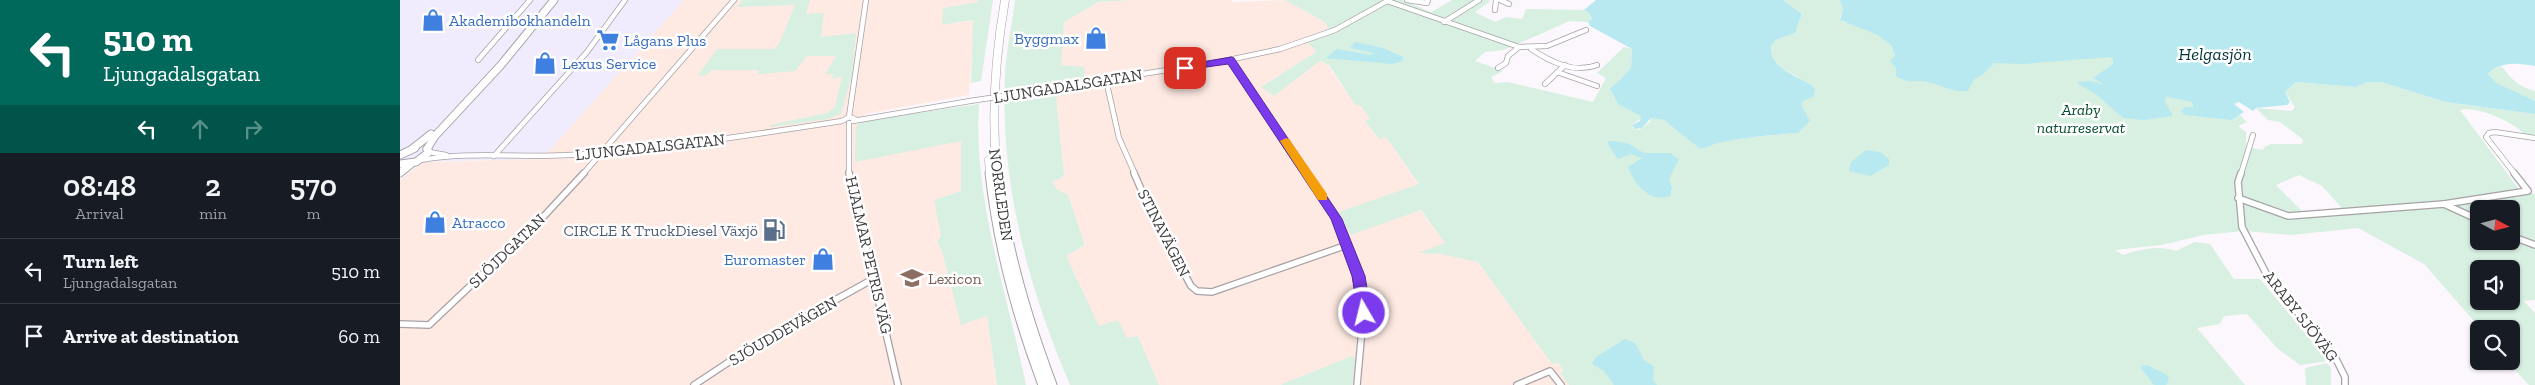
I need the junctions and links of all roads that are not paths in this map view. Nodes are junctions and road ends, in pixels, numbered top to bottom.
1 (530, 0) edge
2 (554, 0) edge
3 (625, 0) edge
4 (734, 0) edge
5 (866, 0) edge
6 (1000, 0) edge
7 (1005, 0) edge
8 (1407, 0) edge
9 (1428, 0) edge
10 (1479, 0) edge
11 (1496, 0) edge
12 (1500, 0) edge
13 (1388, 1) edge
14 (1509, 4) dead end
15 (1496, 10) dead end
16 (1444, 22) junction
17 (1586, 30) dead end
18 (1519, 47) junction
19 (1531, 49) junction
20 (478, 60) dead end
21 (1231, 60) junction
22 (1566, 65) junction
23 (1597, 65) dead end
24 (1498, 68) dead end
25 (1557, 72) junction
26 (1106, 80) junction
27 (1545, 84) dead end
28 (1597, 86) dead end
29 (464, 104) junction
30 (847, 120) junction
31 (2253, 135) dead end
32 (2535, 138) edge
33 (410, 150) junction
34 (428, 151) junction
35 (602, 153) junction
36 (400, 154) edge
37 (456, 156) junction
38 (494, 156) junction
39 (415, 162) junction
40 (400, 164) edge
41 (400, 173) edge
42 (2528, 191) junction
43 (2535, 193) edge
44 (2238, 198) junction
45 (2444, 204) junction
46 (2470, 216) edge
47 (2520, 239) edge
48 (2535, 245) edge
49 (1347, 246) junction
50 (873, 279) junction
51 (400, 324) edge
52 (1035, 364) junction
53 (694, 385) edge
54 (898, 385) edge
55 (1036, 385) edge
56 (1044, 385) edge
57 (1052, 385) edge
58 (1358, 385) edge
59 (1517, 385) edge
60 (1561, 385) edge
61 (2345, 385) edge

1 - 20 street
2 - 29 main road
3 - 38 street
4 - 35 street, SLÖJDGATAN
5 - 30 street, HJALMAR PETRIS VÄG
6 - 52 highway, NORRLEDEN
7 - 57 highway, NORRLEDEN
8 - 9 street
10 - 16 street
11 - 15 street
12 - 14 street
13 - 16 street
13 - 21 street, LJUNGADALSGATAN
16 - 18 street
17 - 19 street
18 - 19 street
18 - 24 street
19 - 22 street
21 - 26 street, LJUNGADALSGATAN
21 - 49 street
22 - 23 street
22 - 25 street
25 - 27 street
25 - 28 street
26 - 30 street, LJUNGADALSGATAN, bridge
26 - 49 street, STINAVÄGEN
29 - 33 main road
29 - 34 main road
30 - 35 street, LJUNGADALSGATAN
30 - 50 street, HJALMAR PETRIS VÄG
31 - 44 street, ARABY SJÖVÄG
32 - 42 street
33 - 34 main road
33 - 36 main road
34 - 37 street, LJUNGADALSGATAN
34 - 39 main road
35 - 38 street, LJUNGADALSGATAN
35 - 51 street, SLÖJDGATAN
37 - 38 street, LJUNGADALSGATAN
37 - 39 street, LJUNGADALSGATAN
39 - 40 main road
39 - 41 main road
42 - 43 street
42 - 45 street
44 - 45 street
44 - 61 street, ARABY SJÖVÄG
45 - 46 street
47 - 48 street
49 - 58 street
50 - 53 street, SJÖUDDEVÄGEN
50 - 54 street, HJALMAR PETRIS VÄG
52 - 55 highway
52 - 56 highway, NORRLEDEN
59 - 60 street

